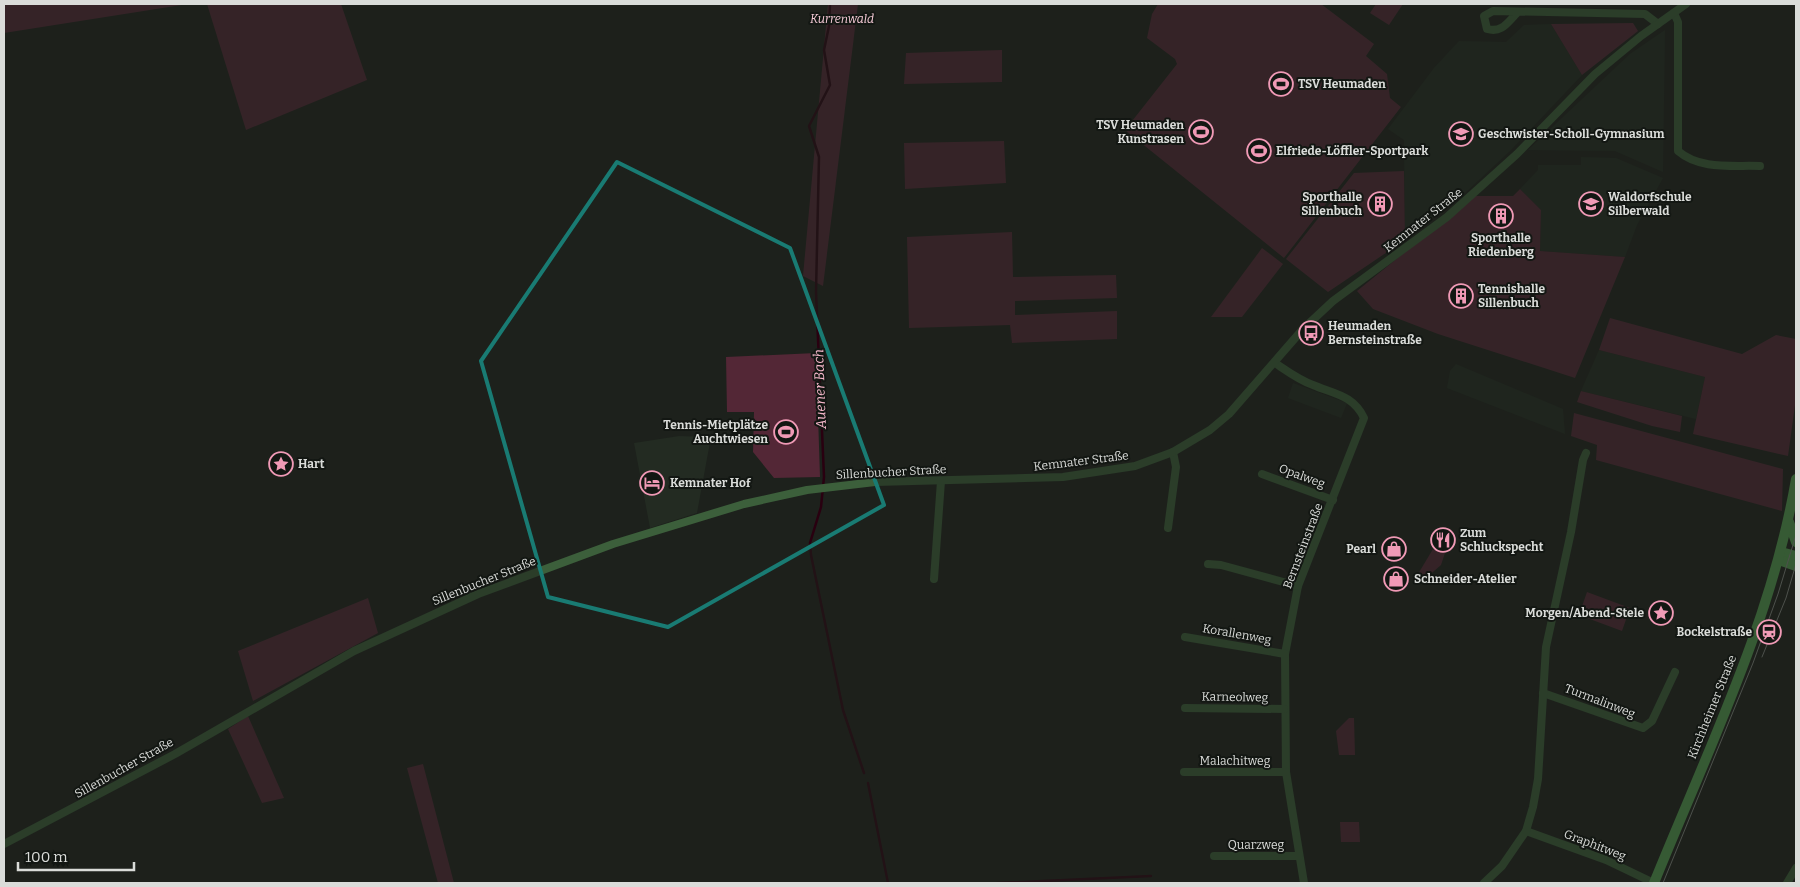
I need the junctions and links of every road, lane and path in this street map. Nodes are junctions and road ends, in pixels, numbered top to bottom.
1 (1686, 4) edge
2 (1516, 13) dead end
3 (1674, 13) junction
4 (1658, 24) junction
5 (1760, 166) dead end
6 (1275, 363) junction
7 (1173, 452) junction
8 (1586, 453) dead end
9 (1262, 474) dead end
10 (1019, 479) joint
11 (1796, 479) edge
12 (941, 481) junction
13 (1333, 500) junction
14 (1789, 521) junction
15 (1168, 528) dead end
16 (1796, 542) edge
17 (1780, 556) junction
18 (1796, 556) edge
19 (1208, 564) dead end
20 (1796, 566) edge
21 (934, 579) dead end
22 (1298, 586) junction
23 (1185, 637) dead end
24 (1286, 654) junction
25 (1675, 672) dead end
26 (1543, 693) junction
27 (1185, 708) dead end
28 (1284, 709) junction
29 (1184, 772) dead end
30 (1286, 772) junction
31 (1526, 831) junction
32 (4, 844) edge
33 (1214, 856) dead end
34 (1299, 856) junction
35 (1796, 868) edge
36 (1304, 883) edge
37 (1484, 883) edge
38 (1654, 883) edge
39 (1787, 883) edge

1 - 3 street, Kemnater Straße
2 - 4 street
3 - 4 street, Kemnater Straße
3 - 5 street
4 - 6 street, Kemnater Straße
6 - 7 street, Kemnater Straße
6 - 13 street, Bernsteinstraße
7 - 10 street, Kemnater Straße
7 - 15 street
8 - 26 street
9 - 13 street, Opalweg
10 - 12 street, Sillenbucher Straße
11 - 14 main road, Kirchheimer Straße
12 - 21 street
12 - 32 street, Sillenbucher Straße
13 - 22 street, Bernsteinstraße
14 - 16 main road
14 - 17 main road, Kirchheimer Straße
17 - 18 main road
17 - 20 main road
17 - 38 main road, Kirchheimer Straße
19 - 22 street
22 - 24 street, Bernsteinstraße
23 - 24 street, Korallenweg
24 - 28 street, Bernsteinstraße
25 - 26 street, Turmalinweg
26 - 31 street
27 - 28 street, Karneolweg
28 - 30 street, Bernsteinstraße
29 - 30 street, Malachitweg
30 - 34 street, Bernsteinstraße
31 - 37 street
31 - 38 street, Graphitweg
33 - 34 street, Quarzweg
34 - 36 street, Bernsteinstraße
35 - 39 street

